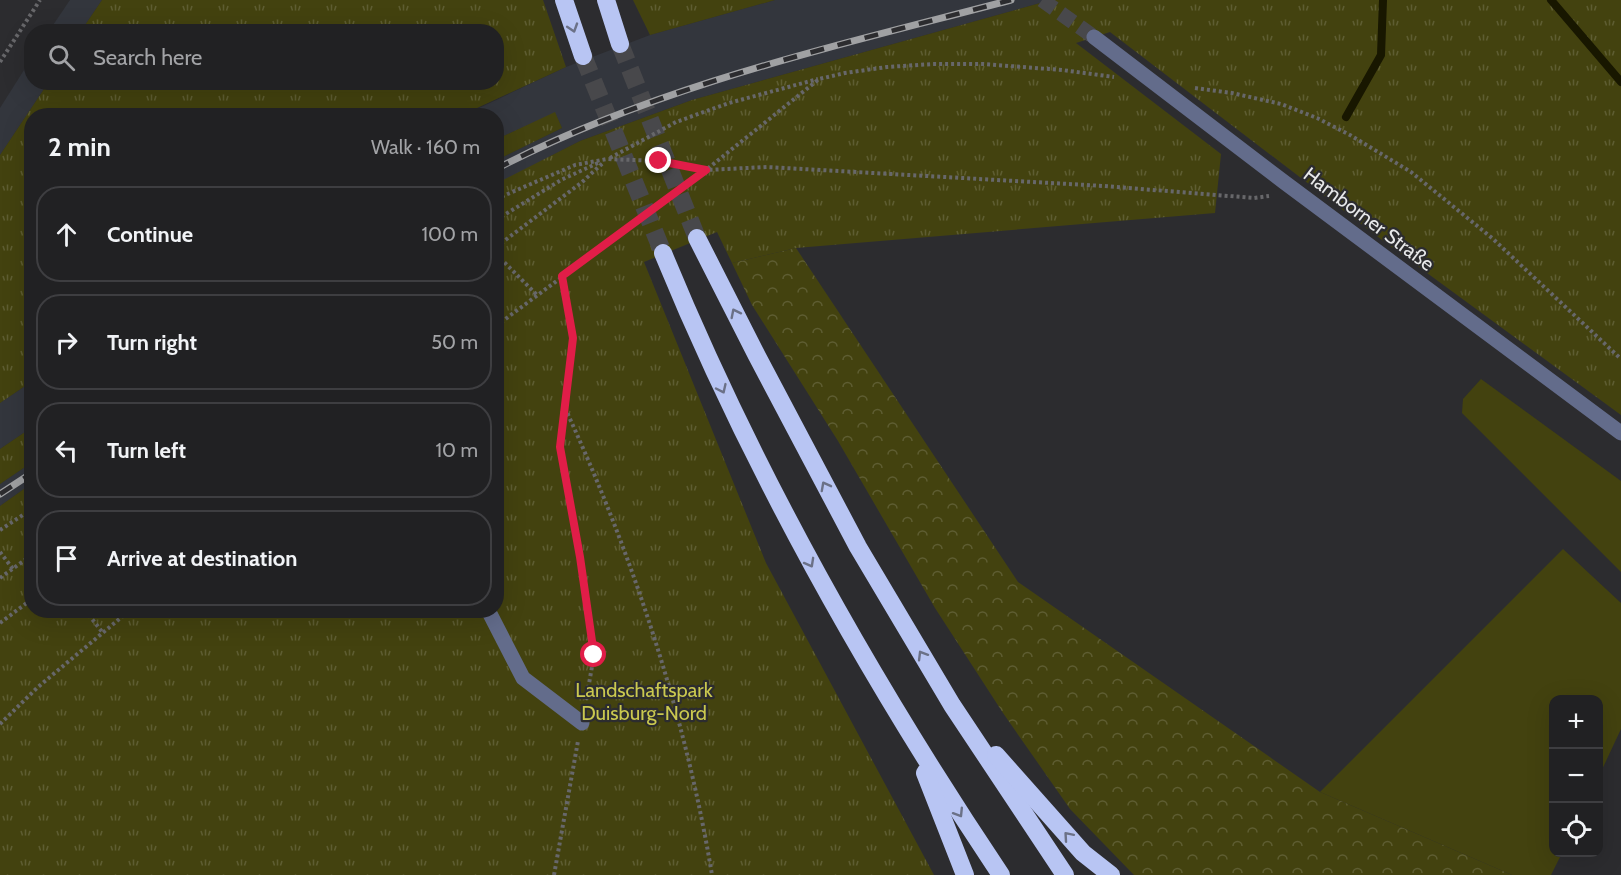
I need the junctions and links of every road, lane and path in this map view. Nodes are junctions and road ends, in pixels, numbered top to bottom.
1 (40, 0) edge
2 (564, 0) edge
3 (606, 0) edge
4 (25, 24) edge
5 (24, 25) edge
6 (1094, 37) tunnel mouth
7 (620, 44) tunnel mouth
8 (583, 56) tunnel mouth
9 (0, 62) edge
10 (1062, 70) dead end
11 (819, 79) junction
12 (1232, 93) dead end
13 (607, 159) junction
14 (706, 170) junction
15 (504, 196) edge
16 (1254, 198) dead end
17 (504, 215) edge
18 (697, 237) tunnel mouth
19 (504, 241) edge
20 (663, 253) tunnel mouth
21 (504, 262) edge
22 (562, 276) junction
23 (537, 295) junction
24 (504, 320) edge
25 (1621, 359) edge
26 (564, 407) junction
27 (1621, 433) edge
28 (24, 514) edge
29 (0, 530) edge
30 (0, 552) edge
31 (24, 560) edge
32 (13, 568) junction
33 (0, 578) edge
34 (24, 605) edge
35 (91, 618) edge
36 (121, 618) edge
37 (492, 618) edge
38 (0, 623) edge
39 (103, 633) junction
40 (952, 705) junction
41 (0, 723) edge
42 (582, 723) junction
43 (906, 727) junction
44 (554, 875) edge
45 (712, 875) edge
46 (965, 875) edge
47 (1001, 875) edge
48 (1065, 875) edge
49 (1111, 875) edge

1 - 4 path
2 -> 8 highway
3 - 7 highway
5 - 9 path
6 - 27 street, Hamborner Straße
10 - 11 path
11 - 13 path
11 - 14 path
12 - 25 path
13 - 14 path
13 - 15 path
13 - 17 path
13 - 19 path
14 - 16 path
14 - 22 path
40 -> 18 highway
20 -> 43 highway
21 - 23 path
22 - 23 path
22 - 26 path
23 - 24 path
26 - 42 path
26 - 45 path
28 - 29 path
30 - 32 path
31 - 32 path
32 - 33 path
34 - 38 path
35 - 39 path
36 - 39 path
37 - 42 street
39 - 41 path
40 - 48 highway
49 -> 40 highway
42 - 44 path
43 - 46 highway
43 -> 47 highway

